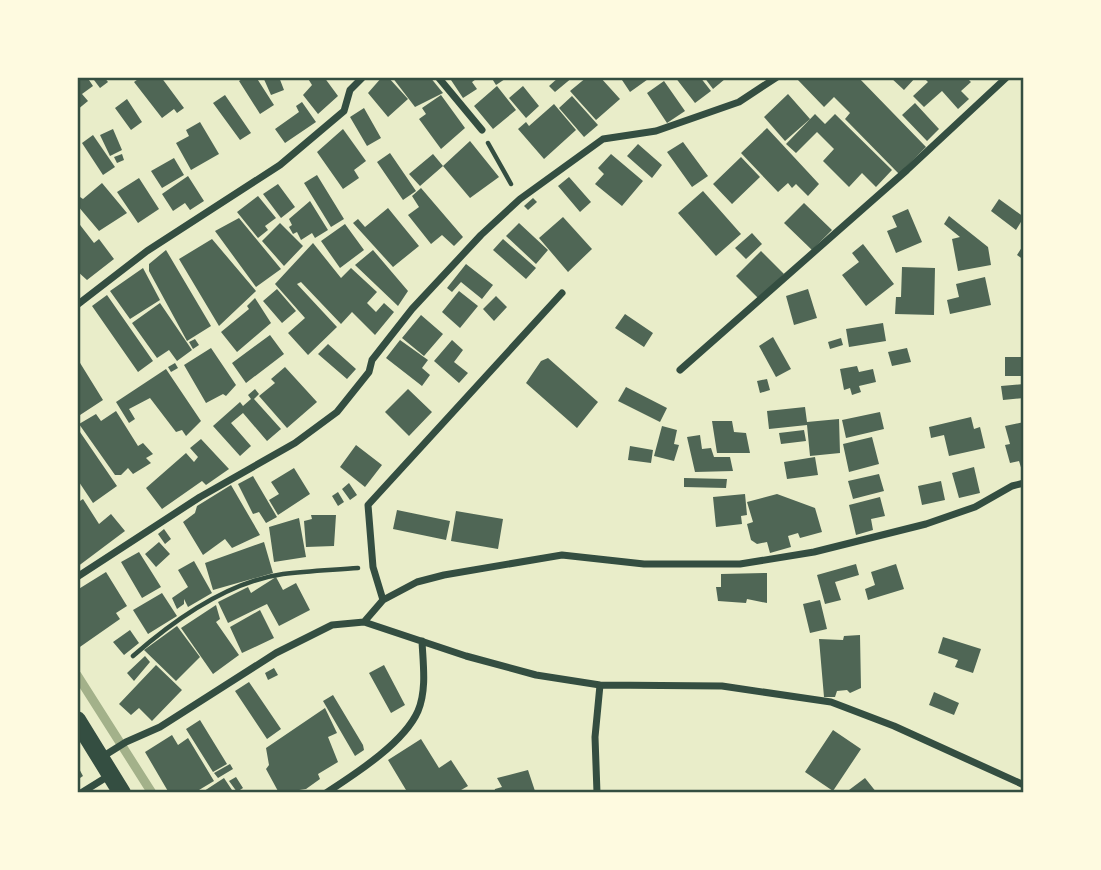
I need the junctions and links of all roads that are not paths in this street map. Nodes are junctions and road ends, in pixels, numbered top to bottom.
1 (363, 77) edge
2 (438, 77) edge
3 (777, 77) edge
4 (1007, 77) edge
5 (482, 130) road end
6 (562, 293) dead end
7 (77, 305) edge
8 (680, 370) dead end
9 (1024, 483) edge
10 (77, 577) edge
11 (383, 600) junction
12 (365, 622) junction
13 (422, 641) junction
14 (600, 685) junction
15 (77, 720) edge
16 (101, 758) junction
17 (111, 775) junction
18 (1024, 785) edge
19 (81, 793) edge
20 (121, 793) edge
21 (326, 793) edge
22 (597, 793) edge

1 - 7 street
2 - 5 street
3 - 10 street
4 - 8 street
6 - 11 street
9 - 11 street
11 - 12 street
12 - 13 street
12 - 16 street
13 - 14 street
13 - 21 street
14 - 18 street
14 - 22 street
15 - 16 main road
16 - 17 main road
17 - 19 street
17 - 20 main road

